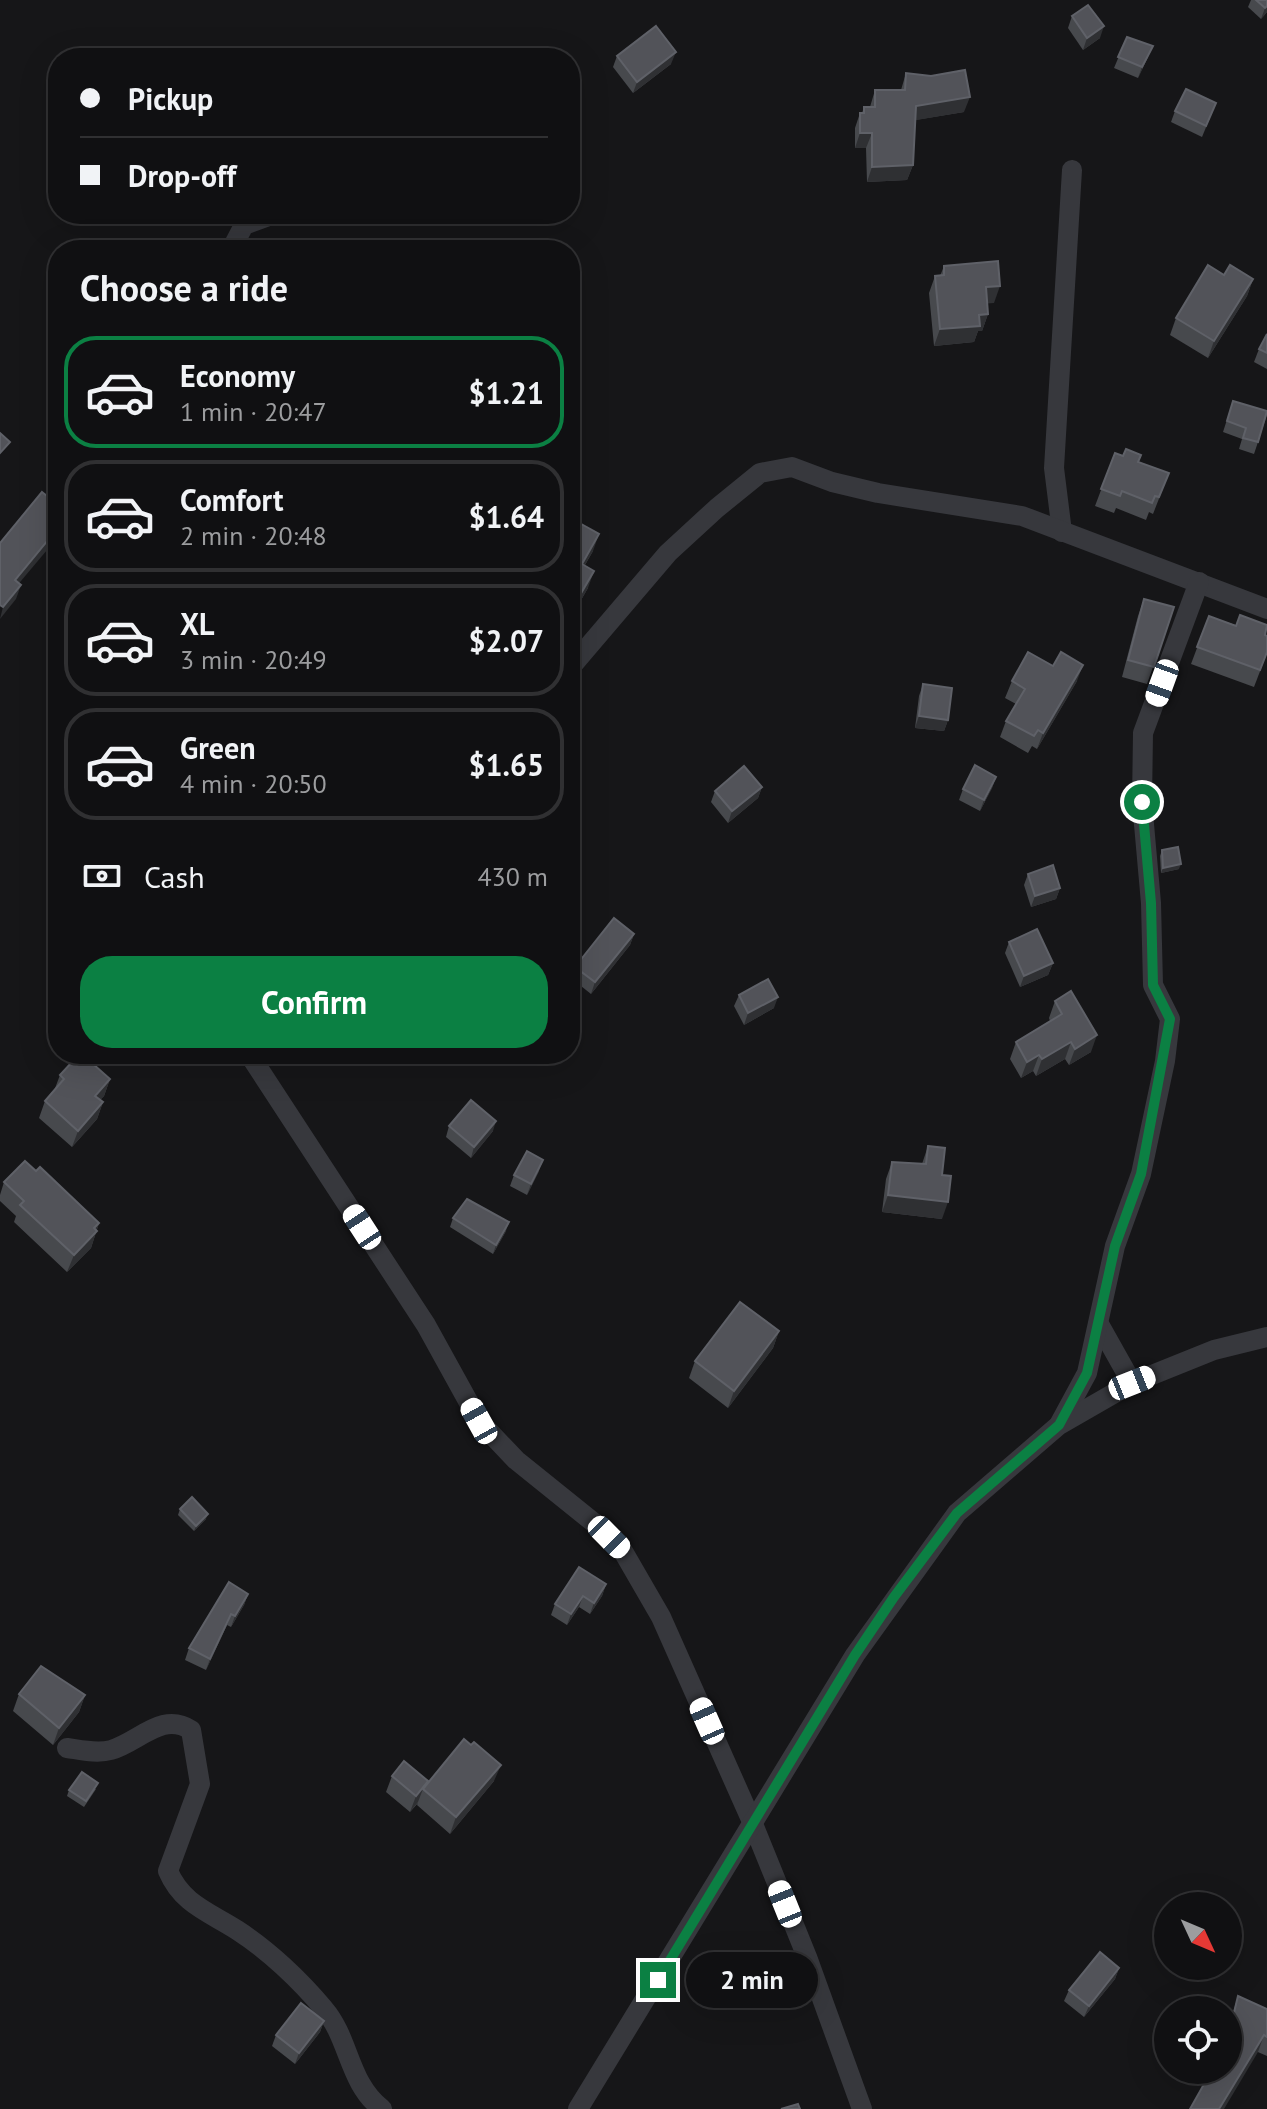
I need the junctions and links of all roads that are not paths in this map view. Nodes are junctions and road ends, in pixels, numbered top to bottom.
1 (1072, 170) dead end
2 (1062, 532) junction
3 (1199, 582) junction
4 (1267, 609) edge
5 (580, 656) edge
6 (256, 1064) edge
7 (1100, 1326) junction
8 (1267, 1337) edge
9 (1132, 1383) junction
10 (1059, 1425) junction
11 (67, 1748) dead end
12 (753, 1824) junction
13 (382, 2109) edge
14 (578, 2109) edge
15 (862, 2109) edge

1 - 2 street
2 - 3 street
2 - 5 street
3 - 4 street
3 - 7 street
6 - 12 street
7 - 9 street
7 - 10 street
8 - 9 street
9 - 10 street
10 - 12 street
11 - 13 street
12 - 14 street
12 - 15 street

